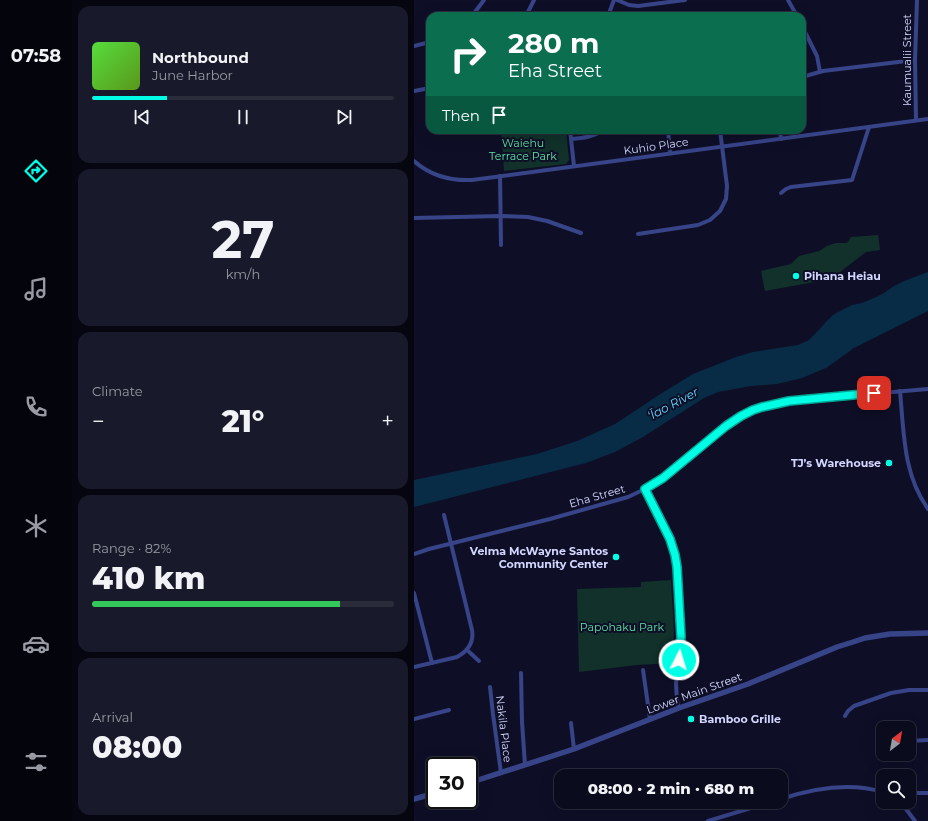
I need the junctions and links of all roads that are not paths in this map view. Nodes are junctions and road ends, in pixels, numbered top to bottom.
1 (484, 0) edge
2 (534, 0) edge
3 (614, 0) edge
4 (617, 0) edge
5 (685, 0) edge
6 (788, 0) edge
7 (917, 0) edge
8 (654, 2) edge
9 (475, 12) edge
10 (528, 12) edge
11 (610, 12) edge
12 (795, 12) edge
13 (806, 34) edge
14 (426, 43) edge
15 (414, 46) edge
16 (915, 60) junction
17 (820, 72) junction
18 (806, 77) edge
19 (426, 89) edge
20 (414, 91) edge
21 (928, 119) edge
22 (916, 120) junction
23 (869, 127) junction
24 (571, 134) edge
25 (597, 134) edge
26 (668, 134) edge
27 (720, 134) edge
28 (780, 134) edge
29 (572, 139) junction
30 (781, 139) junction
31 (721, 146) junction
32 (670, 153) junction
33 (414, 161) edge
34 (574, 166) junction
35 (500, 176) junction
36 (781, 193) dead end
37 (501, 216) junction
38 (414, 218) edge
39 (581, 233) dead end
40 (638, 234) dead end
41 (501, 245) dead end
42 (928, 389) edge
43 (900, 391) junction
44 (645, 489) junction
45 (928, 510) edge
46 (444, 515) dead end
47 (451, 543) junction
48 (414, 554) edge
49 (414, 593) edge
50 (928, 633) edge
51 (466, 650) junction
52 (479, 661) dead end
53 (432, 663) junction
54 (414, 667) edge
55 (643, 670) dead end
56 (522, 673) dead end
57 (490, 687) dead end
58 (928, 690) edge
59 (679, 708) junction
60 (449, 710) dead end
61 (845, 716) dead end
62 (414, 719) edge
63 (650, 719) junction
64 (571, 724) dead end
65 (928, 740) edge
66 (916, 741) edge
67 (574, 749) junction
68 (525, 765) junction
69 (501, 773) junction
70 (478, 780) edge
71 (876, 790) edge
72 (916, 793) edge
73 (928, 793) edge
74 (426, 796) edge
75 (788, 797) edge
76 (414, 800) edge
77 (748, 809) edge
78 (906, 809) edge
79 (708, 821) edge
80 (916, 821) edge

1 - 9 street
2 - 10 street
3 - 11 street
4 - 8 street
5 - 8 street
6 - 12 street
7 - 16 street, Kaumualii Street
13 - 17 street
14 - 15 street
16 - 17 street
16 - 22 street, Kaumualii Street
17 - 18 street
19 - 20 street
21 - 22 street, Kuhio Place
22 - 23 street, Kuhio Place
23 - 30 street, Kuhio Place
23 - 36 street
24 - 29 street
25 - 29 street
26 - 32 street
27 - 31 street
28 - 30 street
29 - 34 street
30 - 31 street, Kuhio Place
31 - 32 street, Kuhio Place
31 - 40 street
32 - 34 street, Kuhio Place
33 - 35 street, Kuhio Place
34 - 35 street, Kuhio Place
35 - 37 street
37 - 38 street
37 - 39 street
37 - 41 street
42 - 43 street, Eha Street
43 - 44 street, Eha Street
43 - 45 street
44 - 47 street, Eha Street
44 - 59 street
46 - 47 street
47 - 48 street, Eha Street
47 - 51 street
49 - 53 street
50 - 59 street, Lower Main Street
51 - 52 street
51 - 53 street
53 - 54 street
55 - 63 street
56 - 68 street
57 - 69 street, Nakila Place
58 - 61 street
59 - 63 street, Lower Main Street
60 - 62 street
63 - 67 street, Lower Main Street
64 - 67 street
65 - 66 street
67 - 68 street, Lower Main Street
68 - 69 street, Lower Main Street
69 - 70 street, Lower Main Street
71 - 75 street
72 - 73 street
74 - 76 street
77 - 79 street
78 - 80 street

